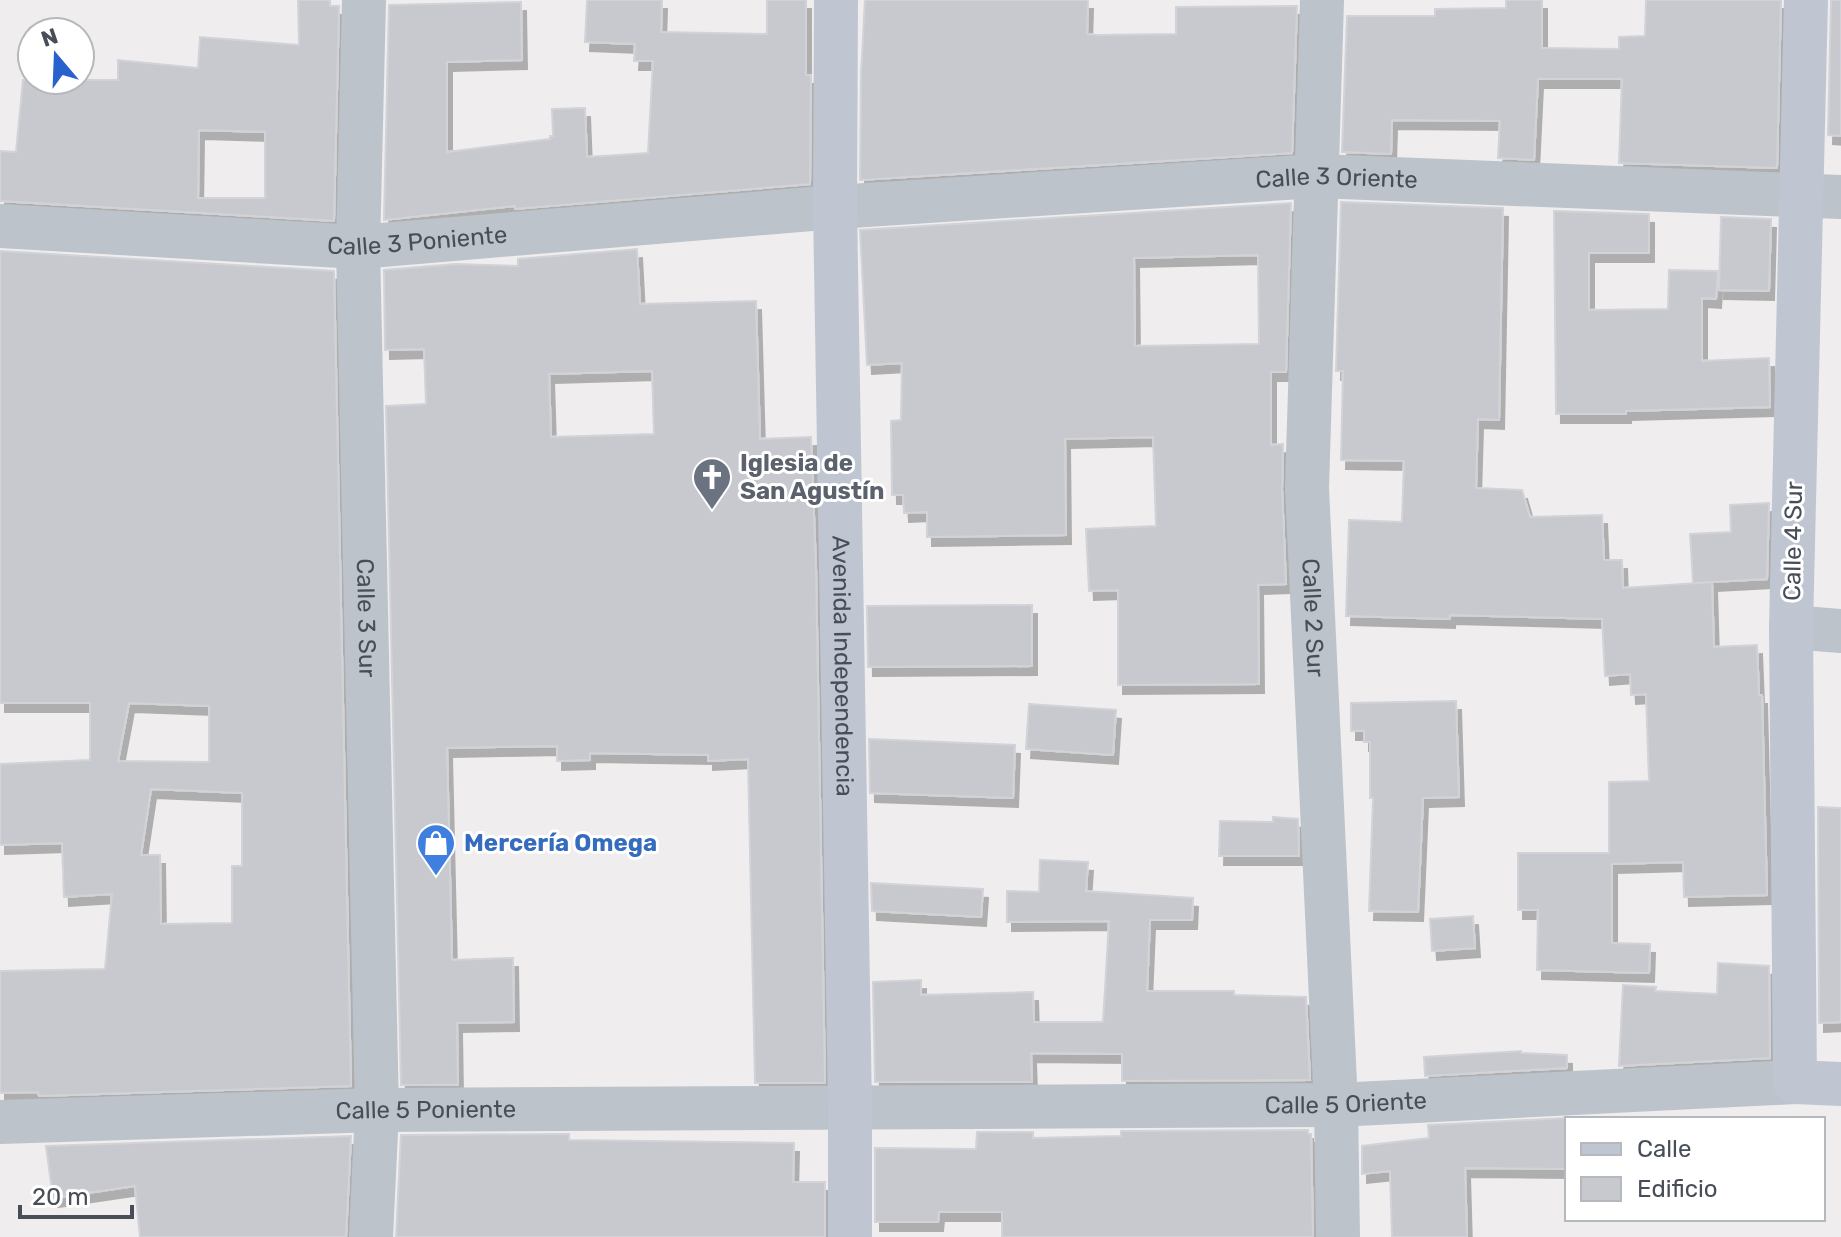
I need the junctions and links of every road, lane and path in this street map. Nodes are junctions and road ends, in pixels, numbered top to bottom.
1 (364, 0) edge
2 (836, 0) edge
3 (1322, 0) edge
4 (1806, 0) edge
5 (1317, 176) junction
6 (1821, 195) edge
7 (835, 207) junction
8 (0, 226) edge
9 (358, 247) junction
10 (1791, 627) junction
11 (1841, 631) edge
12 (1795, 1082) junction
13 (1841, 1084) edge
14 (1336, 1105) junction
15 (850, 1108) junction
16 (377, 1110) junction
17 (0, 1122) edge
18 (371, 1237) edge
19 (850, 1237) edge
20 (1338, 1237) edge

1 - 9 street, Calle 3 Sur
2 - 7 main road, Avenida Independencia
3 - 5 street, Calle 2 Sur
4 - 6 main road, Calle 4 Sur
5 - 6 street, Calle 3 Oriente
5 - 7 street, Calle 3 Oriente
5 - 14 street, Calle 2 Sur
6 - 10 main road, Calle 4 Sur
7 - 9 street, Calle 3 Poniente
7 - 15 main road, Avenida Independencia
8 - 9 street, Calle 3 Poniente
9 - 16 street, Calle 3 Sur
10 - 11 street
10 - 12 main road, Calle 4 Sur
12 - 13 main road, Calle 5 Oriente
12 - 14 street, Calle 5 Oriente
14 - 15 street, Calle 5 Oriente
14 - 20 street, Calle 2 Sur
15 - 16 street, Calle 5 Poniente
15 - 19 main road, Avenida Independencia
16 - 17 street, Calle 5 Poniente
16 - 18 street, Calle 3 Sur

